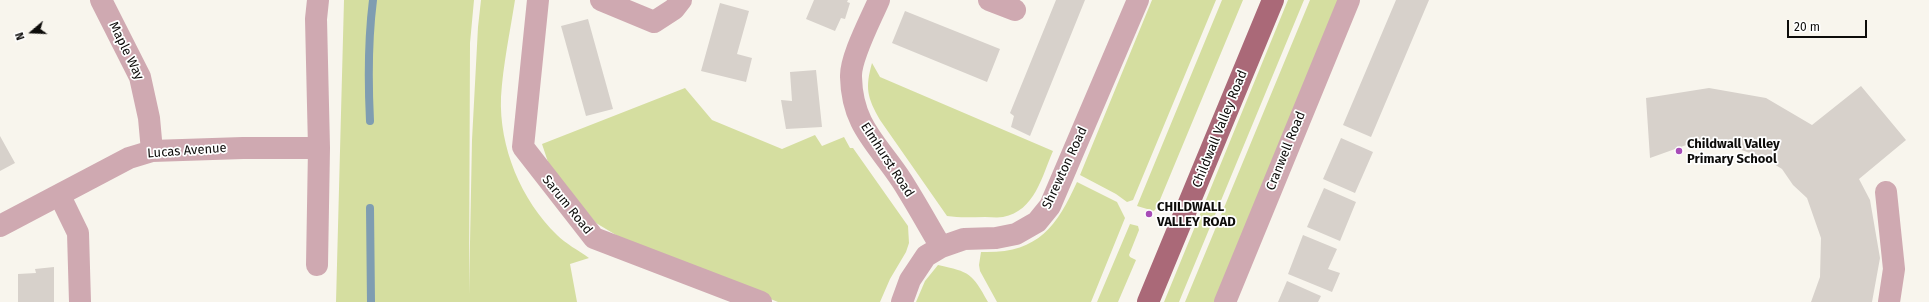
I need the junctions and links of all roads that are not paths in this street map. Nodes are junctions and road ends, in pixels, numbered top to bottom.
1 (101, 0) edge
2 (318, 0) edge
3 (538, 0) edge
4 (601, 0) edge
5 (681, 0) edge
6 (879, 0) edge
7 (988, 0) edge
8 (1138, 0) edge
9 (1273, 0) edge
10 (1349, 0) edge
11 (1015, 10) dead end
12 (319, 148) junction
13 (152, 151) junction
14 (1886, 192) dead end
15 (60, 196) junction
16 (0, 226) edge
17 (941, 247) junction
18 (317, 265) dead end
19 (80, 302) edge
20 (761, 302) edge
21 (902, 302) edge
22 (1148, 302) edge
23 (1225, 302) edge
24 (1889, 302) edge

1 - 13 street, Maple Way
2 - 12 street
3 - 20 street, Sarum Road
4 - 5 street
6 - 17 street, Elmhurst Road
7 - 11 street
8 - 17 street, Shrewton Road
9 - 22 main road, Childwall Valley Road
10 - 23 street, Cranwell Road
12 - 13 street, Lucas Avenue
12 - 18 street
13 - 15 street, Lucas Avenue
14 - 24 street
15 - 16 street, Lucas Avenue
15 - 19 street
17 - 21 street, Shrewton Road

